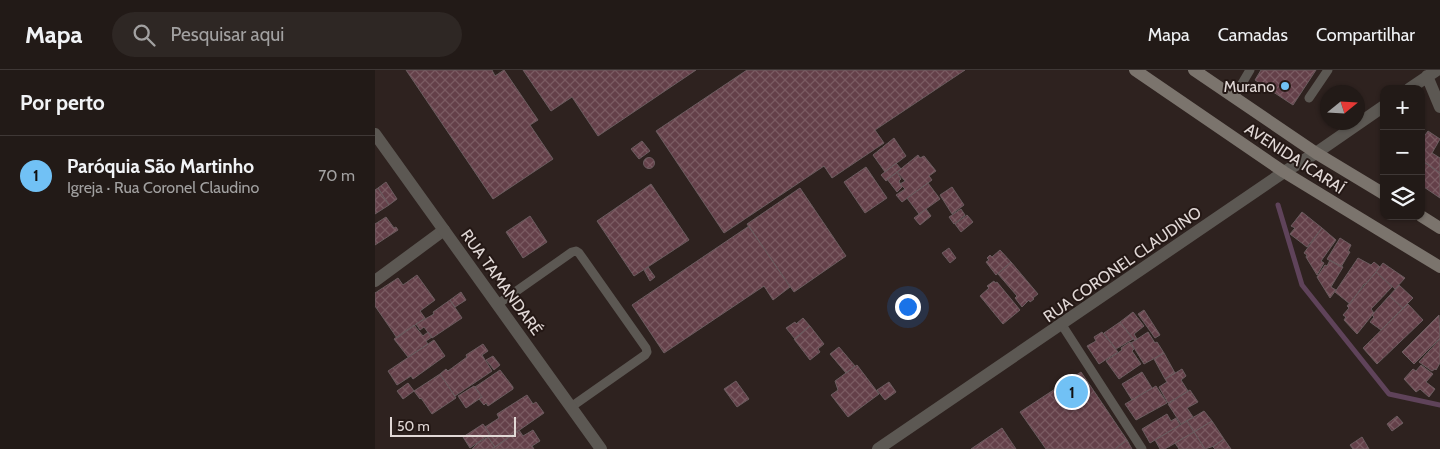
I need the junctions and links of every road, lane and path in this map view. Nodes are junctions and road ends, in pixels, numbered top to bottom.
1 (1135, 70) edge
2 (1194, 70) edge
3 (1251, 70) edge
4 (1328, 70) edge
5 (1432, 73) edge
6 (1415, 85) edge
7 (1234, 97) junction
8 (1309, 98) dead end
9 (1440, 107) edge
10 (1380, 109) edge
11 (375, 134) edge
12 (1316, 153) junction
13 (1284, 172) junction
14 (1380, 192) edge
15 (1425, 219) edge
16 (1440, 228) edge
17 (444, 230) junction
18 (1440, 267) edge
19 (375, 281) edge
20 (498, 304) junction
21 (1062, 325) junction
22 (571, 407) junction
23 (601, 449) edge
24 (879, 449) edge
25 (1142, 449) edge

1 - 13 main road, AVENIDA ICARAÍ
2 - 7 main road, AVENIDA ICARAÍ
3 - 7 lane
4 - 8 lane
5 - 6 street
5 - 9 street
7 - 12 main road, AVENIDA ICARAÍ
10 - 12 street, RUA CORONEL CLAUDINO
11 - 17 street, RUA TAMANDARÉ
12 - 13 street, RUA CORONEL CLAUDINO
12 - 14 main road, AVENIDA ICARAÍ
13 - 18 main road, AVENIDA ICARAÍ
13 - 21 street, RUA CORONEL CLAUDINO
15 - 16 main road
17 - 19 street
17 - 20 street, RUA TAMANDARÉ
20 - 22 street, RUA TAMANDARÉ
20 - 22 lane
21 - 24 street, RUA CORONEL CLAUDINO
21 - 25 lane
22 - 23 street, RUA TAMANDARÉ

